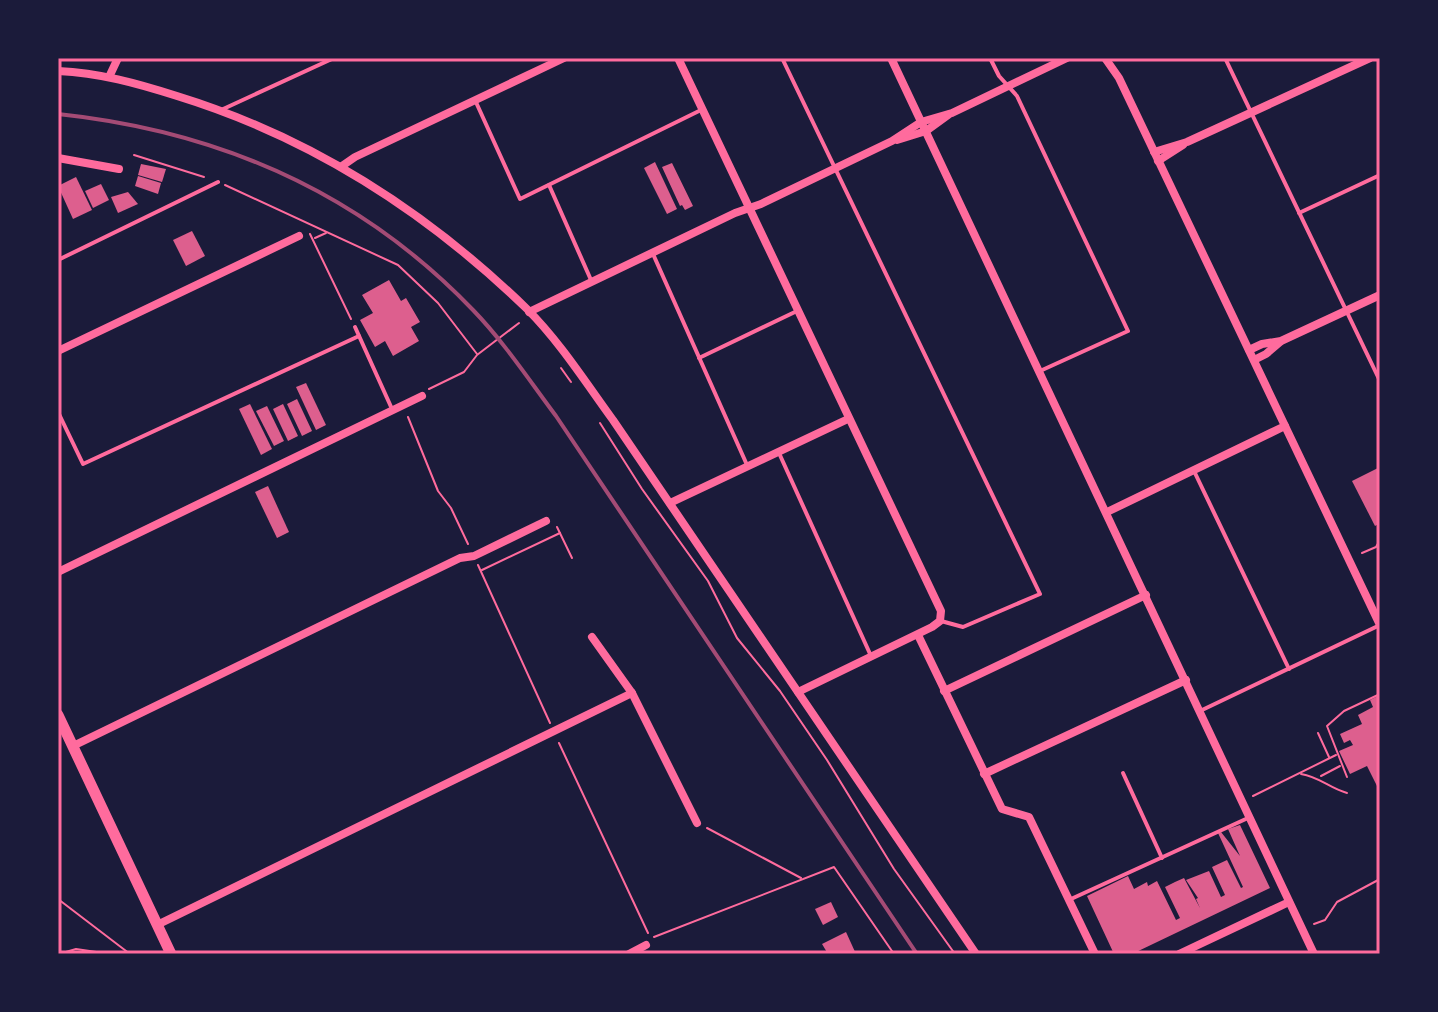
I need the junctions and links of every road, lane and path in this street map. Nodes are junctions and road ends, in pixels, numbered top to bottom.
1 (117, 58) edge
2 (334, 58) edge
3 (564, 58) edge
4 (678, 58) edge
5 (782, 58) edge
6 (891, 58) edge
7 (990, 58) edge
8 (1067, 58) edge
9 (1105, 58) edge
10 (1113, 58) edge
11 (1225, 58) edge
12 (1370, 58) edge
13 (58, 71) edge
14 (110, 75) junction
15 (1119, 78) junction
16 (1008, 86) junction
17 (475, 100) junction
18 (702, 109) junction
19 (221, 110) junction
20 (1251, 113) junction
21 (924, 126) junction
22 (134, 155) dead end
23 (1156, 156) junction
24 (58, 158) edge
25 (342, 166) junction
26 (835, 168) junction
27 (119, 169) dead end
28 (1380, 175) edge
29 (218, 182) junction
30 (549, 185) junction
31 (748, 209) junction
32 (1299, 213) junction
33 (303, 221) junction
34 (326, 233) junction
35 (299, 236) dead end
36 (313, 240) junction
37 (652, 252) junction
38 (58, 260) edge
39 (591, 280) junction
40 (1380, 295) edge
41 (1346, 310) junction
42 (797, 311) junction
43 (529, 312) junction
44 (519, 323) dead end
45 (355, 327) joint
46 (359, 336) junction
47 (1281, 341) junction
48 (1249, 350) junction
49 (58, 351) edge
50 (477, 355) junction
51 (699, 358) junction
52 (1254, 360) junction
53 (561, 368) dead end
54 (1040, 371) junction
55 (464, 372) dead end
56 (1380, 381) edge
57 (576, 388) dead end
58 (422, 396) dead end
59 (403, 406) junction
60 (393, 411) junction
61 (58, 412) edge
62 (848, 419) junction
63 (599, 421) dead end
64 (1285, 426) junction
65 (779, 451) junction
66 (747, 465) junction
67 (1194, 471) junction
68 (670, 503) junction
69 (1107, 512) junction
70 (550, 521) joint
71 (560, 533) junction
72 (1380, 540) edge
73 (1378, 547) edge
74 (1362, 553) dead end
75 (474, 556) junction
76 (572, 558) dead end
77 (481, 570) junction
78 (58, 572) edge
79 (1146, 595) junction
80 (940, 621) junction
81 (1380, 625) edge
82 (918, 635) junction
83 (592, 637) dead end
84 (871, 656) junction
85 (1289, 669) junction
86 (1186, 680) junction
87 (944, 691) junction
88 (798, 692) junction
89 (632, 693) junction
90 (1380, 694) edge
91 (1200, 711) junction
92 (58, 715) edge
93 (554, 732) junction
94 (1318, 733) dead end
95 (73, 746) junction
96 (1337, 755) junction
97 (1330, 758) junction
98 (1341, 765) junction
99 (1123, 773) dead end
100 (984, 774) junction
101 (1300, 774) junction
102 (1319, 777) junction
103 (1347, 777) dead end
104 (1347, 793) dead end
105 (1253, 796) dead end
106 (1250, 817) junction
107 (697, 823) joint
108 (1162, 858) junction
109 (802, 879) junction
110 (1380, 879) edge
111 (58, 899) edge
112 (1069, 900) junction
113 (1289, 902) junction
114 (157, 925) junction
115 (1313, 925) dead end
116 (646, 945) dead end
117 (59, 954) edge
118 (110, 954) edge
119 (130, 954) edge
120 (171, 954) edge
121 (629, 954) edge
122 (894, 954) edge
123 (955, 954) edge
124 (976, 954) edge
125 (1095, 954) edge
126 (1179, 954) edge
127 (1314, 954) edge

1 - 14 street
2 - 19 lane
3 - 17 street
4 - 18 street
5 - 26 lane
6 - 21 street
7 - 16 lane
8 - 16 street
9 - 15 street
10 - 15 street
11 - 20 lane
12 - 20 street
13 - 14 street
14 - 19 street
15 - 23 street
16 - 21 street
16 - 54 lane
17 - 25 street
17 - 30 lane
18 - 30 lane
18 - 31 street
19 - 25 street
20 - 23 street
20 - 32 lane
21 - 26 street
21 - 54 street
22 - 29 path
23 - 48 street
24 - 27 street
25 - 43 street
26 - 31 street
26 - 80 lane
28 - 32 lane
29 - 33 path
29 - 38 lane
30 - 39 lane
31 - 37 street
31 - 42 street
32 - 41 lane
33 - 34 path
33 - 36 path
34 - 36 path
34 - 50 path
35 - 49 street
36 - 45 path
37 - 39 street
37 - 51 lane
39 - 43 street
40 - 41 street
41 - 47 street
41 - 56 lane
42 - 51 lane
42 - 62 street
43 - 68 street
44 - 50 path
45 - 46 lane
46 - 60 lane
46 - 61 lane
47 - 48 street
47 - 52 street
48 - 52 street
50 - 55 path
51 - 66 lane
52 - 64 street
53 - 57 path
54 - 69 street
58 - 59 street
59 - 60 street
59 - 75 path
60 - 78 street
62 - 65 street
62 - 80 street
63 - 123 path
64 - 67 street
64 - 81 street
65 - 66 street
65 - 84 lane
66 - 68 street
67 - 69 street
67 - 85 lane
68 - 88 street
69 - 79 street
70 - 71 path
70 - 75 street
71 - 76 path
71 - 77 path
72 - 73 path
73 - 74 path
75 - 77 path
75 - 95 street
77 - 93 path
79 - 86 street
79 - 87 street
80 - 82 street
81 - 85 lane
82 - 84 street
82 - 87 street
83 - 89 street
84 - 88 street
85 - 91 lane
86 - 91 street
86 - 100 street
87 - 100 street
88 - 124 street
89 - 93 street
89 - 107 street
90 - 96 path
91 - 106 street
92 - 95 main road
93 - 109 path
93 - 114 street
94 - 97 path
95 - 114 main road
96 - 97 path
96 - 98 path
97 - 101 path
98 - 102 path
98 - 103 path
99 - 108 lane
100 - 112 street
101 - 102 path
101 - 105 path
102 - 104 path
106 - 108 lane
106 - 113 street
107 - 109 path
108 - 112 lane
109 - 122 path
110 - 115 path
111 - 119 path
112 - 125 street
113 - 126 street
113 - 127 street
114 - 120 main road
116 - 121 street
117 - 118 path

